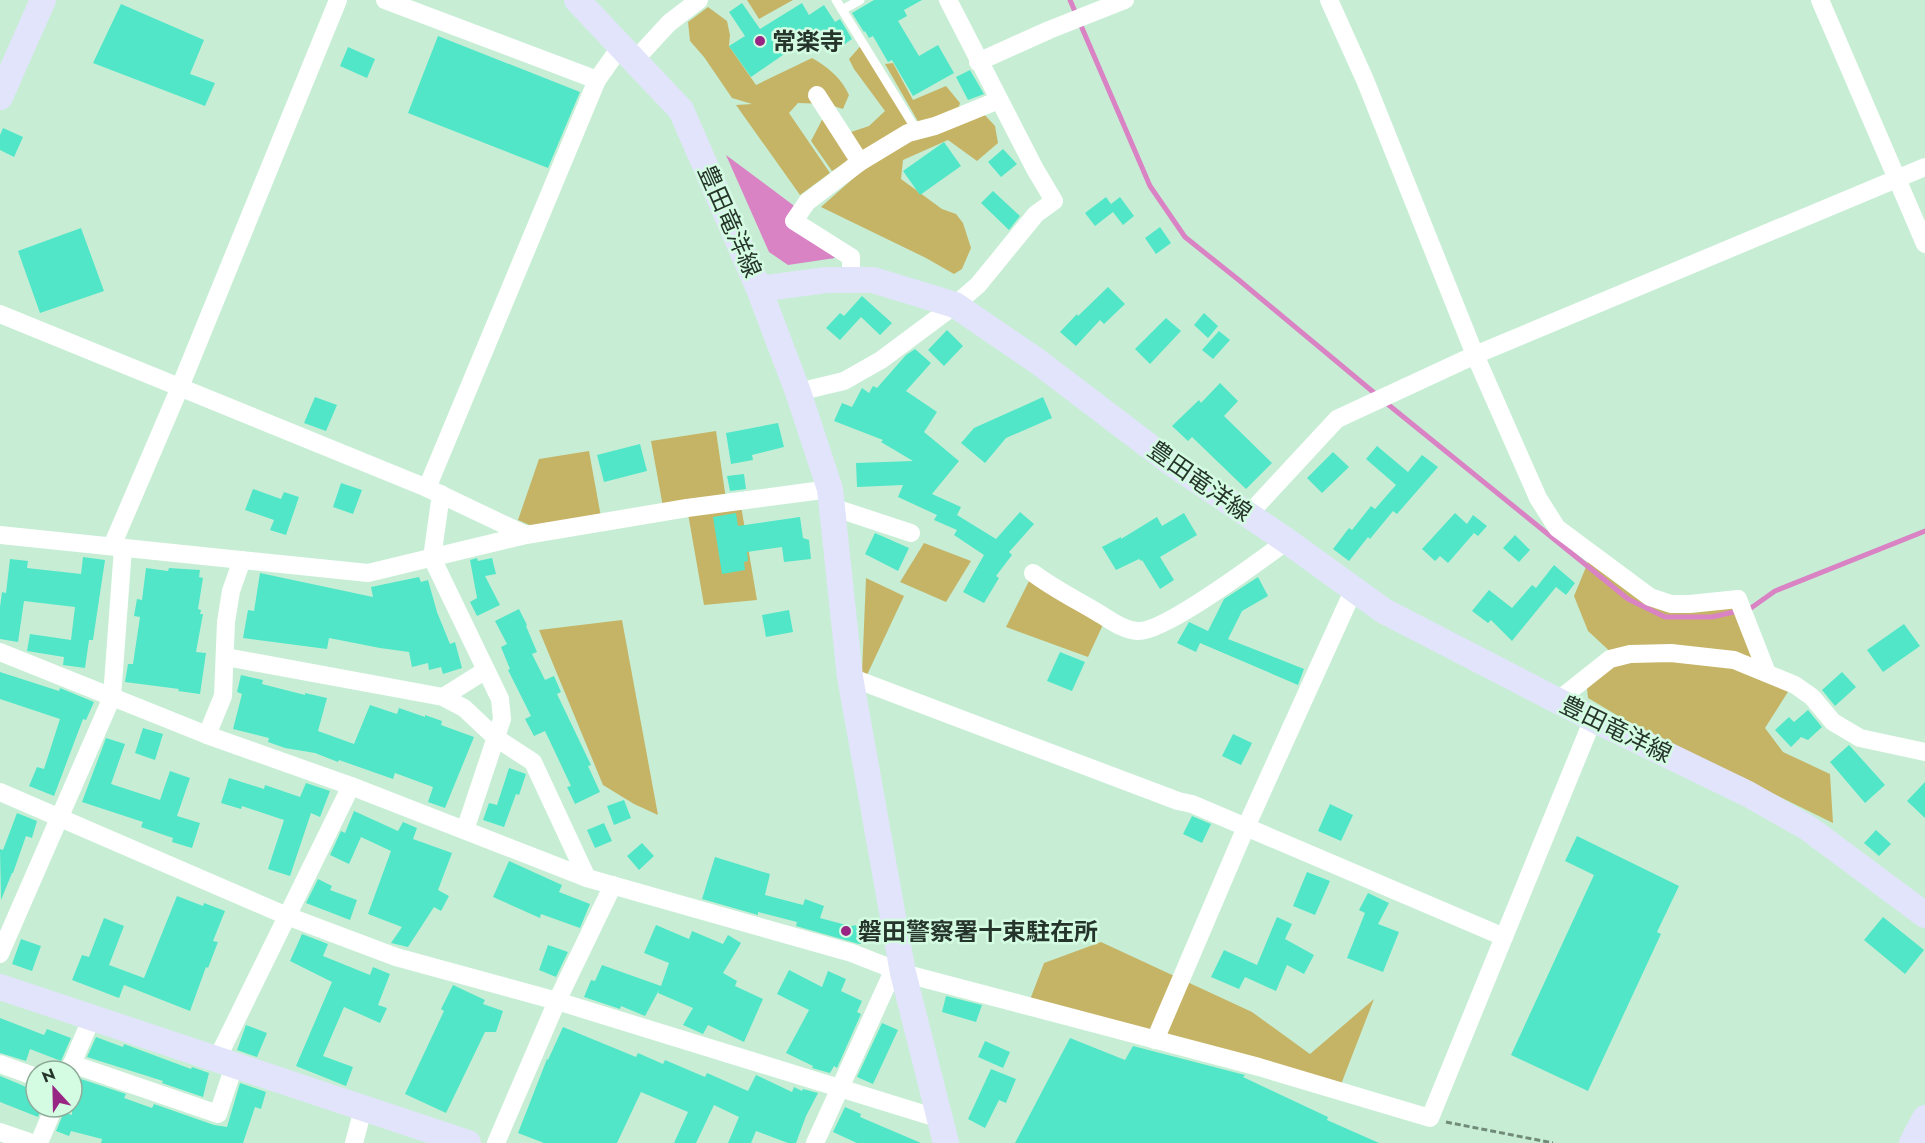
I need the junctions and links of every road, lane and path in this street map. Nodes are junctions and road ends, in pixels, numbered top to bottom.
1 (43, 0) edge
2 (338, 0) edge
3 (385, 0) edge
4 (578, 0) edge
5 (699, 0) edge
6 (836, 0) edge
7 (860, 0) edge
8 (948, 0) edge
9 (1125, 0) edge
10 (1329, 0) edge
11 (1820, 0) edge
12 (842, 10) junction
13 (628, 53) junction
14 (978, 62) junction
15 (597, 80) junction
16 (817, 95) dead end
17 (0, 97) edge
18 (999, 100) junction
19 (917, 131) junction
20 (860, 162) junction
21 (1925, 166) edge
22 (1897, 178) junction
23 (1925, 244) edge
24 (851, 280) junction
25 (759, 289) junction
26 (955, 305) junction
27 (0, 314) edge
28 (1475, 355) junction
29 (180, 387) junction
30 (798, 392) junction
31 (434, 491) junction
32 (831, 498) junction
33 (1248, 515) junction
34 (911, 533) dead end
35 (0, 535) edge
36 (526, 535) junction
37 (1287, 541) junction
38 (117, 547) junction
39 (432, 558) junction
40 (242, 560) junction
41 (1033, 573) dead end
42 (1353, 591) junction
43 (0, 652) edge
44 (226, 657) junction
45 (486, 670) junction
46 (1767, 673) junction
47 (850, 677) junction
48 (112, 697) junction
49 (443, 697) junction
50 (1557, 701) junction
51 (1593, 719) junction
52 (207, 735) junction
53 (496, 738) junction
54 (1925, 752) edge
55 (351, 786) junction
56 (0, 792) edge
57 (60, 818) junction
58 (1246, 827) junction
59 (465, 830) junction
60 (587, 878) junction
61 (613, 885) junction
62 (1925, 915) edge
63 (287, 916) junction
64 (1504, 937) junction
65 (0, 954) edge
66 (898, 971) junction
67 (0, 987) edge
68 (556, 1001) junction
69 (92, 1017) junction
70 (1155, 1040) junction
71 (74, 1059) edge
72 (225, 1063) junction
73 (0, 1064) edge
74 (84, 1072) edge
75 (24, 1073) edge
76 (841, 1089) junction
77 (363, 1109) junction
78 (1430, 1118) junction
79 (1925, 1118) edge
80 (49, 1119) edge
81 (943, 1131) edge
82 (0, 1132) edge
83 (32, 1143) edge
84 (39, 1143) edge
85 (354, 1143) edge
86 (468, 1143) edge
87 (496, 1143) edge
88 (815, 1143) edge
89 (1553, 1143) edge
90 (1912, 1143) edge

1 - 17 main road
2 - 29 street
3 - 15 street
4 - 13 main road, 豊田竜洋線
5 - 13 street
6 - 12 lane
7 - 12 lane
8 - 14 street
9 - 14 street
10 - 28 street
11 - 22 street
12 - 19 lane
13 - 15 street
13 - 25 main road, 豊田竜洋線
14 - 18 street
15 - 31 street
16 - 20 street
18 - 19 street
18 - 26 street
19 - 20 street
20 - 24 street
21 - 22 street
22 - 23 street
22 - 28 street
24 - 25 main road, 豊田竜洋線
24 - 26 main road, 豊田竜洋線
25 - 30 main road
26 - 30 street
26 - 33 main road, 豊田竜洋線
27 - 29 street
28 - 33 street
28 - 46 street
29 - 31 street
29 - 38 street
30 - 32 main road
31 - 36 street
31 - 39 street
32 - 34 street
32 - 36 street
32 - 47 main road
33 - 37 main road, 豊田竜洋線
35 - 38 street
36 - 39 street
37 - 41 street
37 - 42 main road, 豊田竜洋線
38 - 40 street
38 - 48 street
39 - 40 street
39 - 45 street
40 - 44 street
42 - 50 main road, 豊田竜洋線
42 - 58 street
43 - 48 street
44 - 49 street
44 - 52 street
45 - 49 street
45 - 53 street
46 - 50 street
46 - 54 street
47 - 58 street
47 - 66 main road
48 - 52 street
48 - 57 street
49 - 53 street
50 - 51 main road, 豊田竜洋線
51 - 62 main road, 豊田竜洋線
51 - 64 street
52 - 55 street
53 - 59 street
53 - 60 street
55 - 59 street
55 - 63 street
56 - 57 street
57 - 63 street
57 - 65 street
58 - 64 street
58 - 70 street
59 - 60 street
60 - 61 street
61 - 66 street
61 - 68 street
63 - 68 street
63 - 72 street
64 - 78 street
66 - 70 street
66 - 76 street
66 - 81 main road
67 - 69 main road
68 - 76 street
68 - 87 street
69 - 71 street
69 - 72 main road
70 - 78 street
72 - 74 street
72 - 77 main road
73 - 75 street
76 - 81 street
76 - 88 street
77 - 85 street
77 - 86 main road
78 - 89 path
79 - 90 main road
80 - 84 street
82 - 83 street

